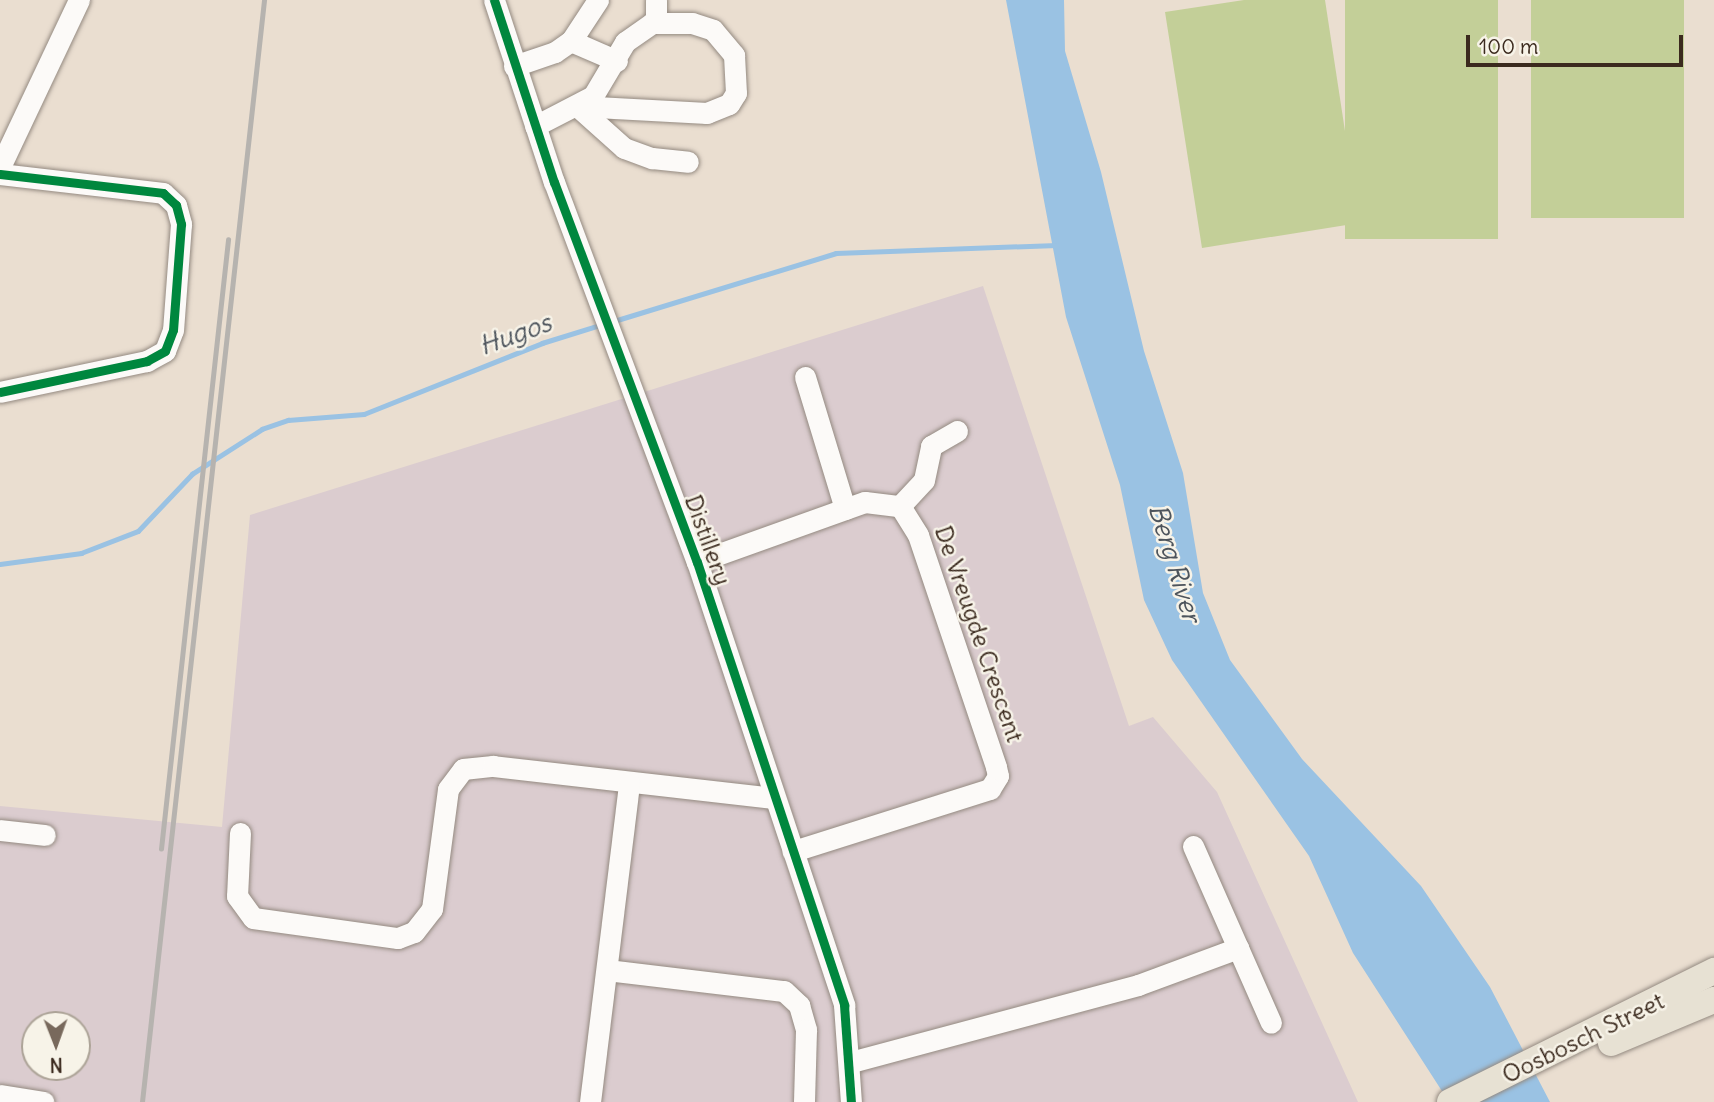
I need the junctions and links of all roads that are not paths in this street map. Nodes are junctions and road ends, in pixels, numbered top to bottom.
1 (79, 0) edge
2 (494, 0) edge
3 (598, 0) edge
4 (656, 0) edge
5 (656, 23) junction
6 (571, 41) junction
7 (617, 61) junction
8 (514, 66) junction
9 (577, 106) junction
10 (535, 126) junction
11 (688, 162) dead end
12 (0, 167) edge
13 (0, 174) edge
14 (805, 377) dead end
15 (0, 392) edge
16 (957, 431) dead end
17 (900, 506) junction
18 (845, 509) junction
19 (697, 562) junction
20 (629, 783) junction
21 (775, 798) junction
22 (0, 830) edge
23 (240, 833) dead end
24 (45, 835) dead end
25 (1193, 846) dead end
26 (793, 851) junction
27 (1238, 948) junction
28 (607, 970) junction
29 (1714, 971) edge
30 (1714, 1000) edge
31 (1271, 1023) dead end
32 (1627, 1026) junction
33 (851, 1062) junction
34 (0, 1095) edge
35 (43, 1102) edge
36 (590, 1102) edge
37 (804, 1102) edge
38 (850, 1102) edge
39 (1450, 1102) edge
40 (1490, 1102) edge

1 - 12 street
2 - 8 street, Distillery
3 - 6 street
4 - 5 street
5 - 7 street
5 - 9 street
6 - 7 street
6 - 8 street
7 - 9 street
8 - 10 street, Distillery
9 - 10 street
9 - 11 street
10 - 19 street, Distillery
13 - 15 street
14 - 18 street
16 - 17 street
17 - 18 street
17 - 26 street, De Vreugde Crescent
18 - 19 street
19 - 21 street, Distillery
20 - 21 street
20 - 23 street
20 - 28 street
21 - 26 street, Distillery
22 - 24 street
25 - 27 street
26 - 33 street, Distillery
27 - 31 street
27 - 33 street
28 - 36 street
28 - 37 street
29 - 32 main road, Oosbosch Street
30 - 32 main road, Oosbosch Street
32 - 39 main road, Oosbosch Street
32 - 40 main road, Oosbosch Street
33 - 38 street, Distillery
34 - 35 street

